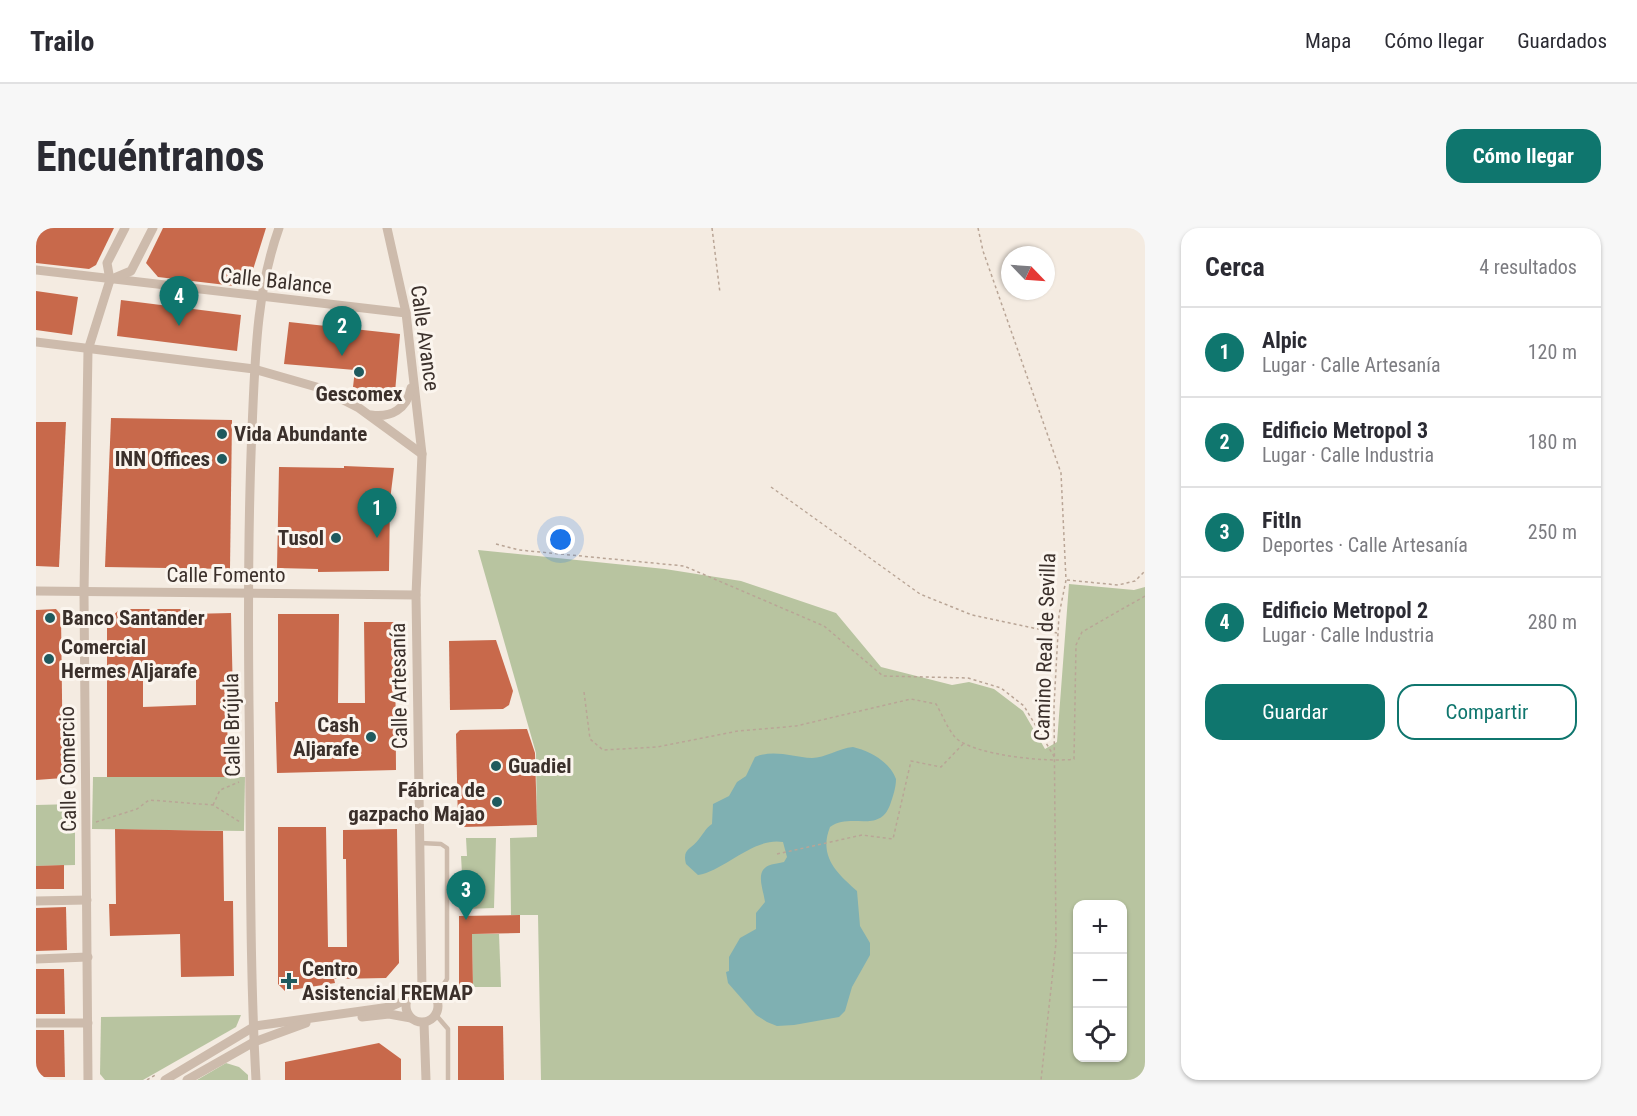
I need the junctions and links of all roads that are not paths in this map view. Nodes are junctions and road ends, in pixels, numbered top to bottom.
1 (125, 228) edge
2 (153, 228) edge
3 (279, 228) edge
4 (387, 228) edge
5 (36, 270) edge
6 (110, 280) junction
7 (261, 298) junction
8 (406, 314) junction
9 (36, 342) edge
10 (88, 350) junction
11 (254, 369) junction
12 (413, 378) junction
13 (369, 415) junction
14 (422, 454) junction
15 (36, 591) edge
16 (247, 592) junction
17 (84, 593) junction
18 (416, 595) junction
19 (420, 843) junction
20 (87, 900) junction
21 (36, 901) edge
22 (88, 957) junction
23 (36, 959) edge
24 (422, 990) junction
25 (435, 997) junction
26 (408, 999) junction
27 (436, 1015) junction
28 (411, 1018) junction
29 (36, 1023) edge
30 (88, 1023) junction
31 (424, 1023) junction
32 (255, 1026) junction
33 (254, 1042) junction
34 (88, 1080) edge
35 (165, 1080) edge
36 (187, 1080) edge
37 (256, 1080) edge
38 (426, 1080) edge
39 (448, 1080) edge

1 - 6 street, Calle Comercio
2 - 6 street
3 - 7 street
4 - 8 street, Calle Avance
5 - 6 street, Calle Balance
6 - 7 street, Calle Balance
6 - 10 street, Calle Comercio
7 - 8 street, Calle Balance
7 - 11 street
8 - 12 street, Calle Avance
9 - 10 street
10 - 11 street
10 - 17 street, Calle Comercio
11 - 13 street
11 - 16 street, Calle Brújula
12 - 13 street
12 - 14 street, Calle Avance
13 - 14 street
14 - 18 street, Calle Artesanía
15 - 17 street, Calle Fomento
16 - 17 street, Calle Fomento
16 - 18 street, Calle Fomento
16 - 32 street, Calle Brújula
17 - 20 street, Calle Comercio
18 - 19 street, Calle Artesanía
19 - 24 street, Calle Artesanía
19 - 25 lane
20 - 21 street
20 - 22 street, Calle Comercio
22 - 23 street
22 - 30 street, Calle Comercio
24 - 25 street
24 - 26 street
25 - 27 street
26 - 28 street
26 - 32 street
27 - 31 street
27 - 39 lane
28 - 31 street
28 - 33 street
29 - 30 street
30 - 34 street, Calle Comercio
31 - 38 street
32 - 33 street, Calle Brújula
32 - 35 street
33 - 36 street
33 - 37 street, Calle Brújula

